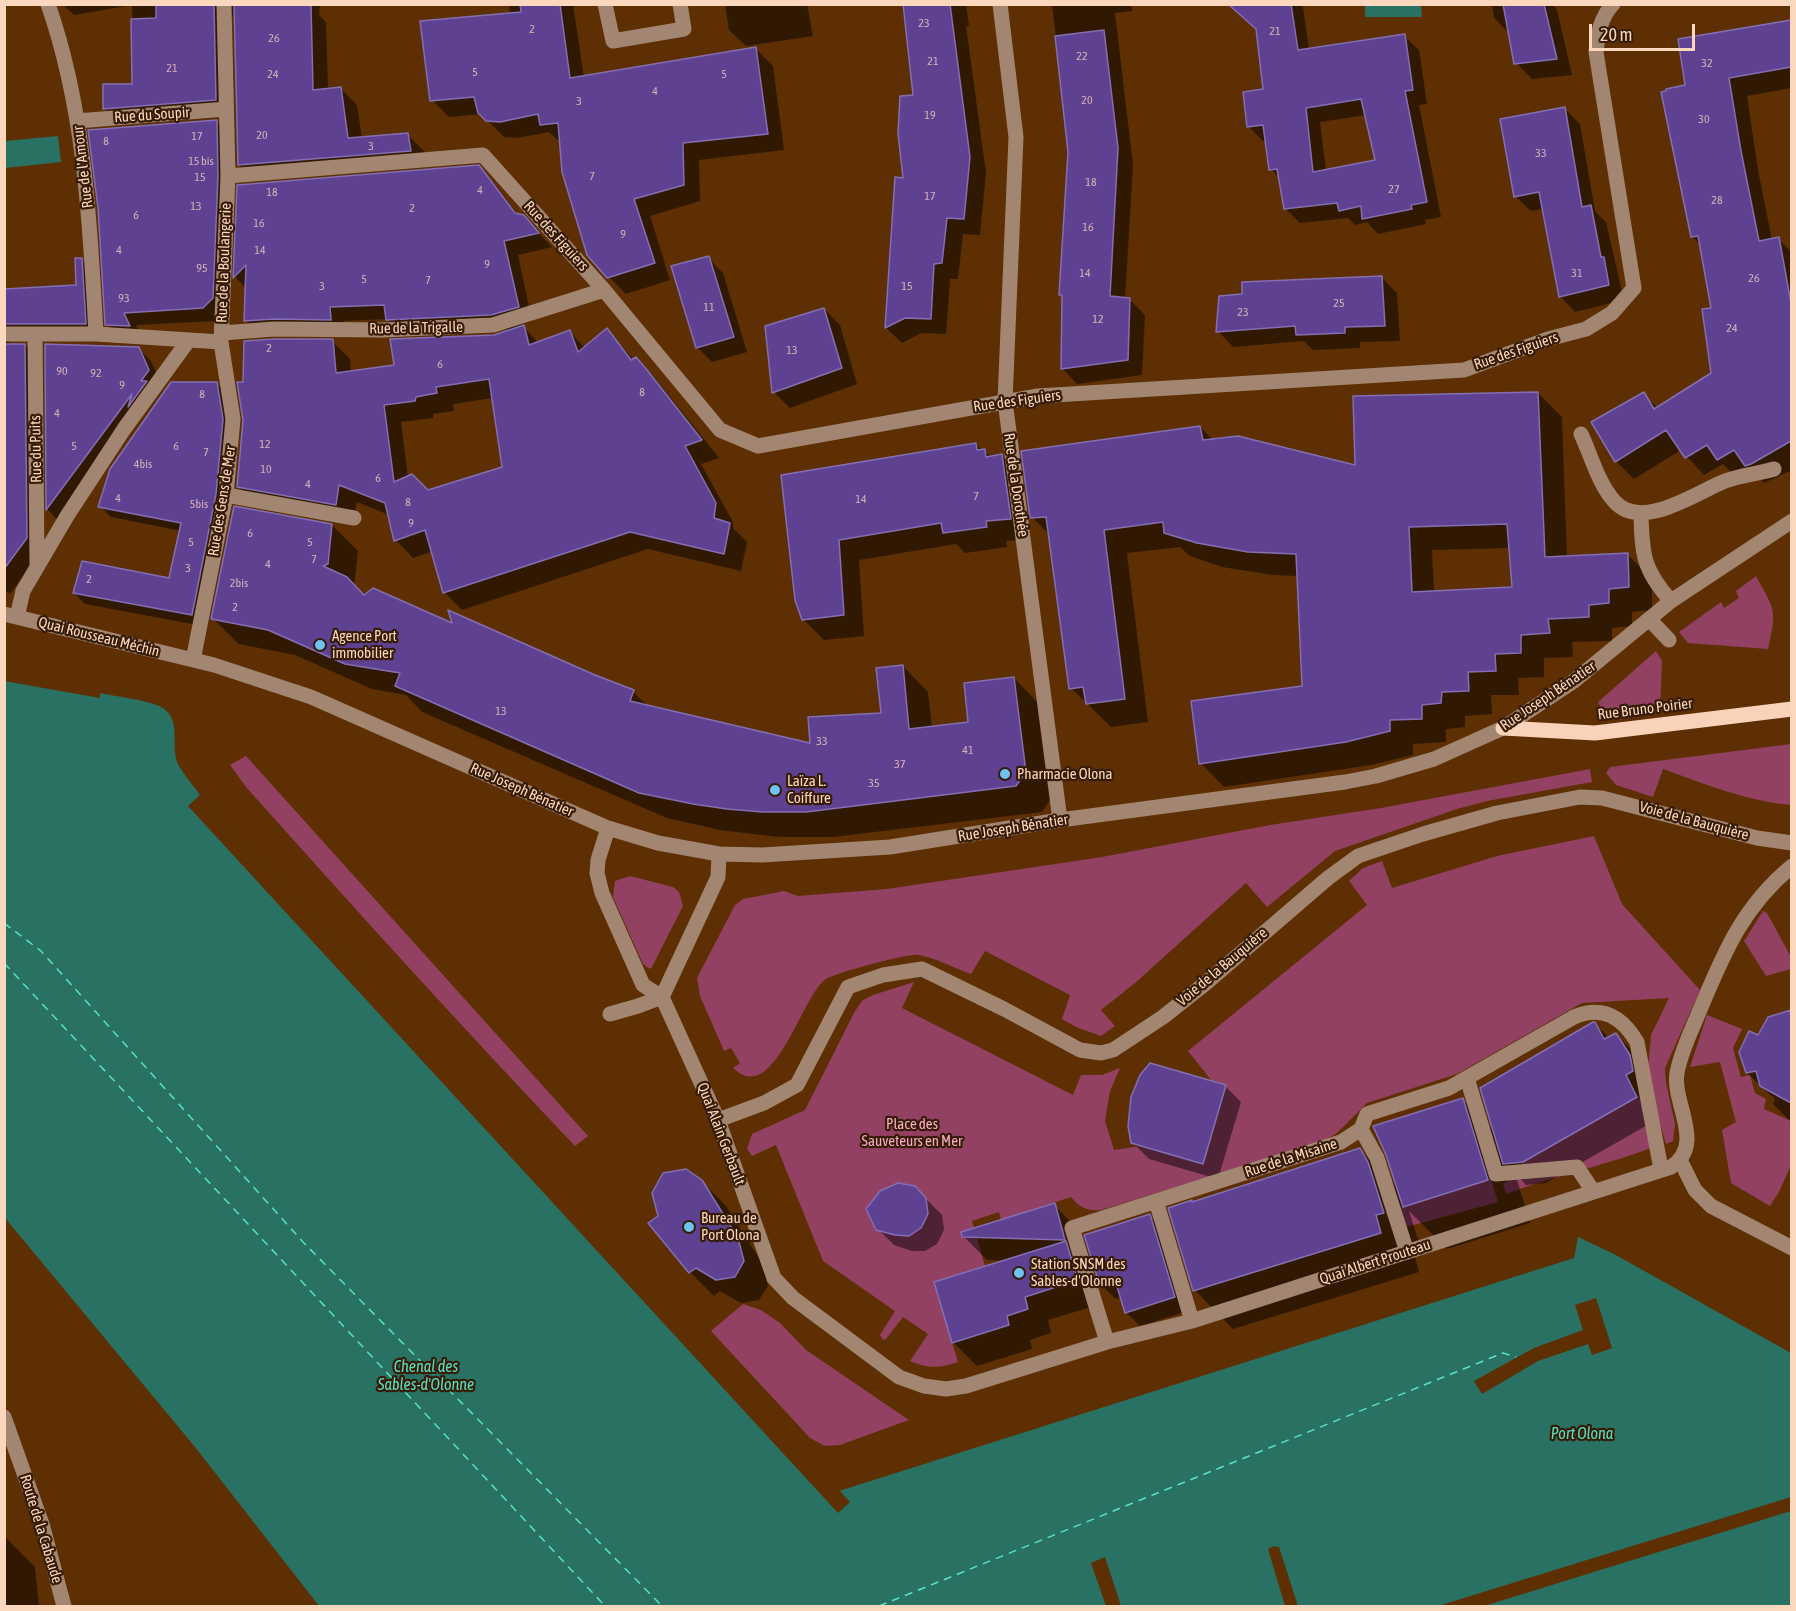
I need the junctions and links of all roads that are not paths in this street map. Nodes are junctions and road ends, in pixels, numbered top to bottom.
1 (48, 4) edge
2 (224, 4) edge
3 (605, 4) edge
4 (681, 4) edge
5 (1000, 4) edge
6 (1606, 7) edge
7 (226, 109) junction
8 (77, 121) junction
9 (228, 176) junction
10 (604, 290) junction
11 (4, 334) edge
12 (35, 334) junction
13 (96, 334) junction
14 (221, 337) junction
15 (188, 340) junction
16 (1005, 401) junction
17 (1581, 434) dead end
18 (1774, 469) dead end
19 (225, 495) junction
20 (1641, 514) junction
21 (354, 518) dead end
22 (1791, 521) edge
23 (37, 564) junction
24 (1671, 601) junction
25 (11, 615) edge
26 (1649, 619) junction
27 (1669, 640) dead end
28 (193, 660) junction
29 (1791, 709) edge
30 (1503, 728) junction
31 (1060, 820) junction
32 (608, 828) junction
33 (1791, 843) edge
34 (719, 854) junction
35 (1791, 866) edge
36 (662, 997) junction
37 (610, 1014) dead end
38 (1467, 1078) junction
39 (718, 1120) junction
40 (1361, 1129) junction
41 (1680, 1160) junction
42 (1661, 1169) junction
43 (1593, 1191) junction
44 (1156, 1201) junction
45 (1791, 1248) edge
46 (1407, 1252) junction
47 (1192, 1321) junction
48 (1107, 1342) junction
49 (924, 1386) joint
50 (4, 1417) edge
51 (64, 1606) edge

1 - 8 street, Rue de l'Amour
2 - 7 street, Rue de la Boulangerie
3 - 4 street
5 - 16 street, Rue de la Dorothée
6 - 16 street, Rue des Figuiers
7 - 8 street, Rue du Soupir
7 - 9 street, Rue de la Boulangerie
8 - 13 street, Rue de l'Amour
9 - 10 street, Rue des Figuiers
9 - 14 street, Rue de la Boulangerie
10 - 14 street, Rue de la Trigalle
10 - 16 street, Rue des Figuiers
11 - 12 street, Rue de la Boulangerie
12 - 13 street, Rue de la Boulangerie
12 - 23 street, Rue du Puits
13 - 15 street, Rue de la Boulangerie
14 - 15 street, Rue de la Boulangerie
14 - 19 street, Rue des Gens de Mer
15 - 23 street
16 - 31 street, Rue de la Dorothée
17 - 20 street
18 - 20 street
19 - 21 street
19 - 28 street, Rue des Gens de Mer
20 - 24 street
22 - 24 street, Rue Joseph Bénatier
23 - 25 street
24 - 26 street, Rue Joseph Bénatier
25 - 28 street, Quai Rousseau Méchin
26 - 27 street
26 - 30 street, Rue Joseph Bénatier
28 - 32 street, Rue Joseph Bénatier
29 - 30 main road, Rue Bruno Poirier
30 - 31 street, Rue Joseph Bénatier
31 - 34 street, Rue Joseph Bénatier
32 - 34 street, Rue Joseph Bénatier
32 - 36 street, Quai Alain Gerbault
33 - 39 street, Voie de la Bauquière
34 - 36 street
35 - 41 street
36 - 37 street
36 - 39 street, Quai Alain Gerbault
38 - 40 street, Rue de la Misaine
38 - 42 street, Rue de la Misaine
38 - 43 street
39 - 49 street, Quai Alain Gerbault
40 - 44 street, Rue de la Misaine
40 - 46 street
41 - 42 street, Quai Albert Prouteau
41 - 45 street
42 - 43 street, Quai Albert Prouteau
43 - 46 street, Quai Albert Prouteau
44 - 47 street
44 - 48 street, Rue de la Misaine
46 - 47 street, Quai Albert Prouteau
47 - 48 street, Quai Albert Prouteau
48 - 49 street, Quai Albert Prouteau
50 - 51 street, Route de la Cabaude

